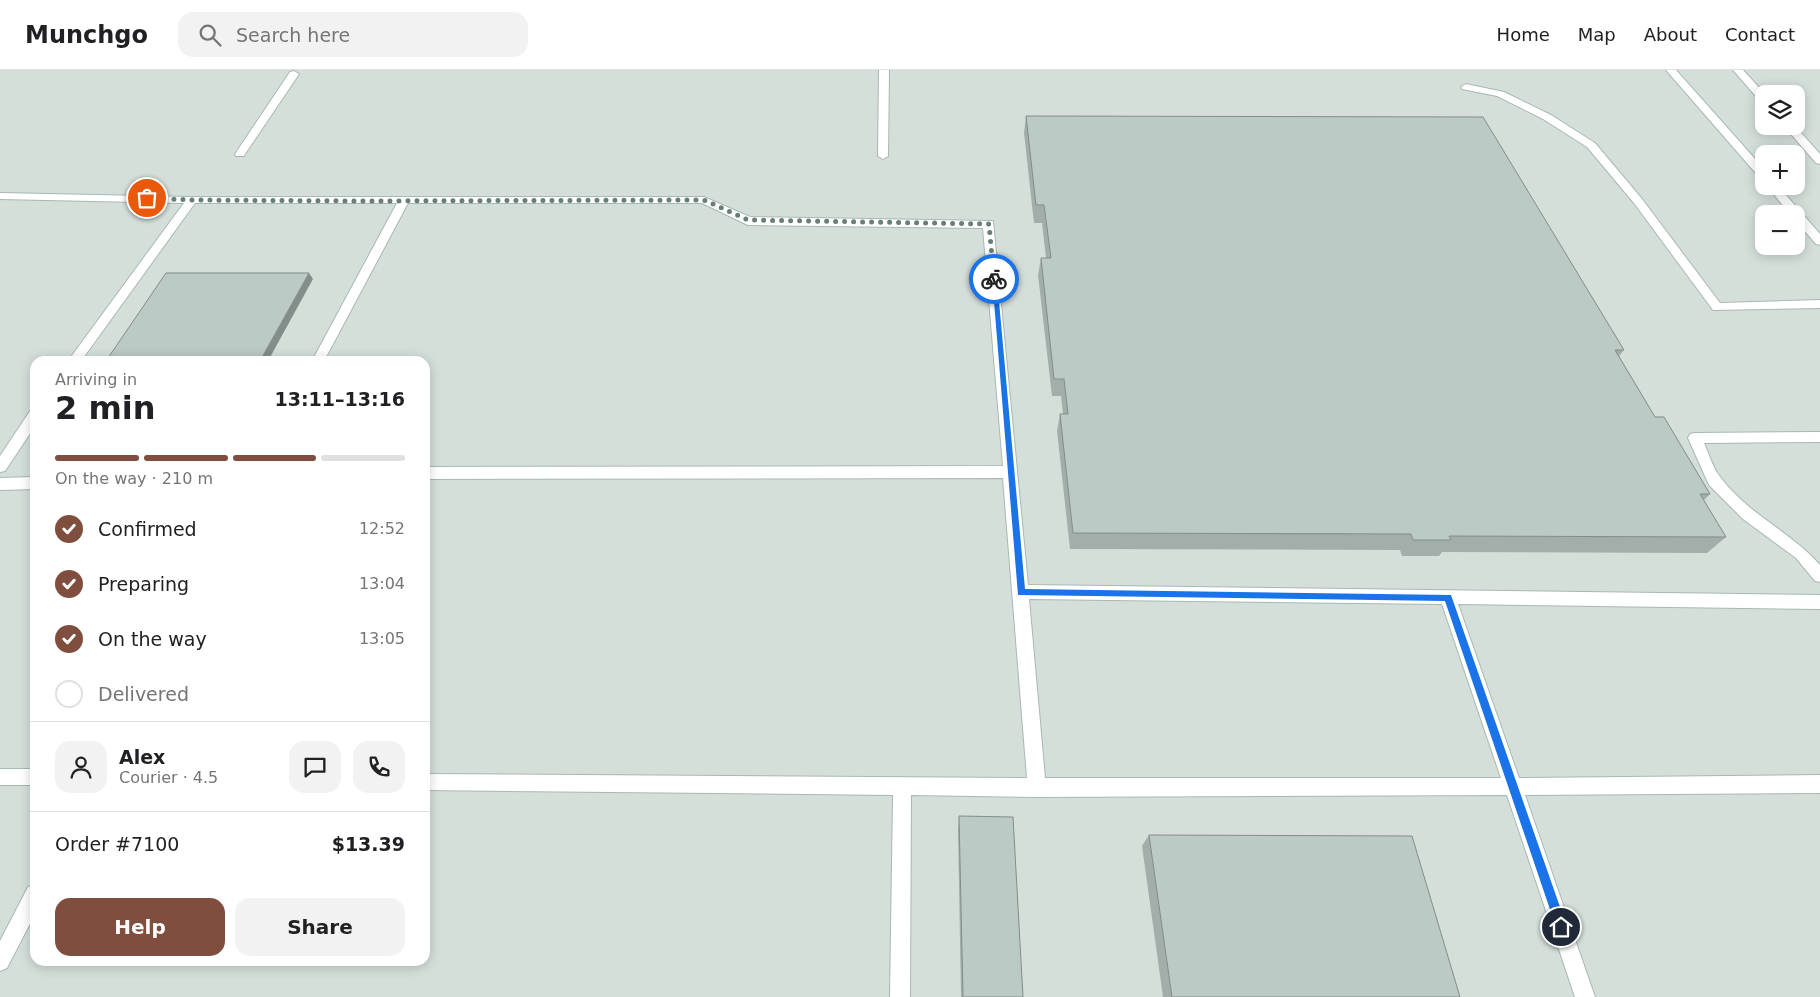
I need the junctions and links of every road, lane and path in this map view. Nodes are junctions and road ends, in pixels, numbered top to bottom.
1 (884, 70) edge
2 (1671, 70) edge
3 (1738, 70) edge
4 (294, 74) dead end
5 (1466, 87) dead end
6 (1755, 89) edge
7 (1797, 135) edge
8 (240, 154) dead end
9 (883, 156) dead end
10 (1820, 161) edge
11 (1755, 166) edge
12 (1780, 195) edge
13 (0, 196) edge
14 (192, 200) junction
15 (404, 201) junction
16 (1820, 241) edge
17 (1820, 304) edge
18 (78, 356) edge
19 (321, 356) edge
20 (30, 423) edge
21 (1820, 437) edge
22 (0, 467) edge
23 (1011, 472) junction
24 (430, 473) edge
25 (30, 483) edge
26 (0, 484) edge
27 (1820, 576) edge
28 (1021, 592) junction
29 (1448, 597) junction
30 (1820, 602) edge
31 (0, 777) edge
32 (30, 778) edge
33 (430, 782) edge
34 (1820, 784) edge
35 (902, 788) junction
36 (1037, 788) junction
37 (1514, 788) junction
38 (30, 904) edge
39 (0, 961) edge
40 (900, 997) edge
41 (1585, 997) edge

1 - 9 lane
2 - 11 lane
3 - 6 lane
4 - 8 lane
5 - 17 lane
7 - 10 lane
12 - 16 lane
13 - 14 lane
14 - 15 lane
14 - 18 lane
15 - 19 lane
15 - 23 lane
20 - 22 lane
21 - 27 lane
23 - 24 lane
23 - 28 lane
25 - 26 lane
28 - 29 lane
28 - 36 lane
29 - 30 lane
29 - 37 lane
31 - 32 lane
33 - 35 lane
34 - 37 lane
35 - 36 lane
35 - 40 lane
36 - 37 lane
37 - 41 lane
38 - 39 lane

